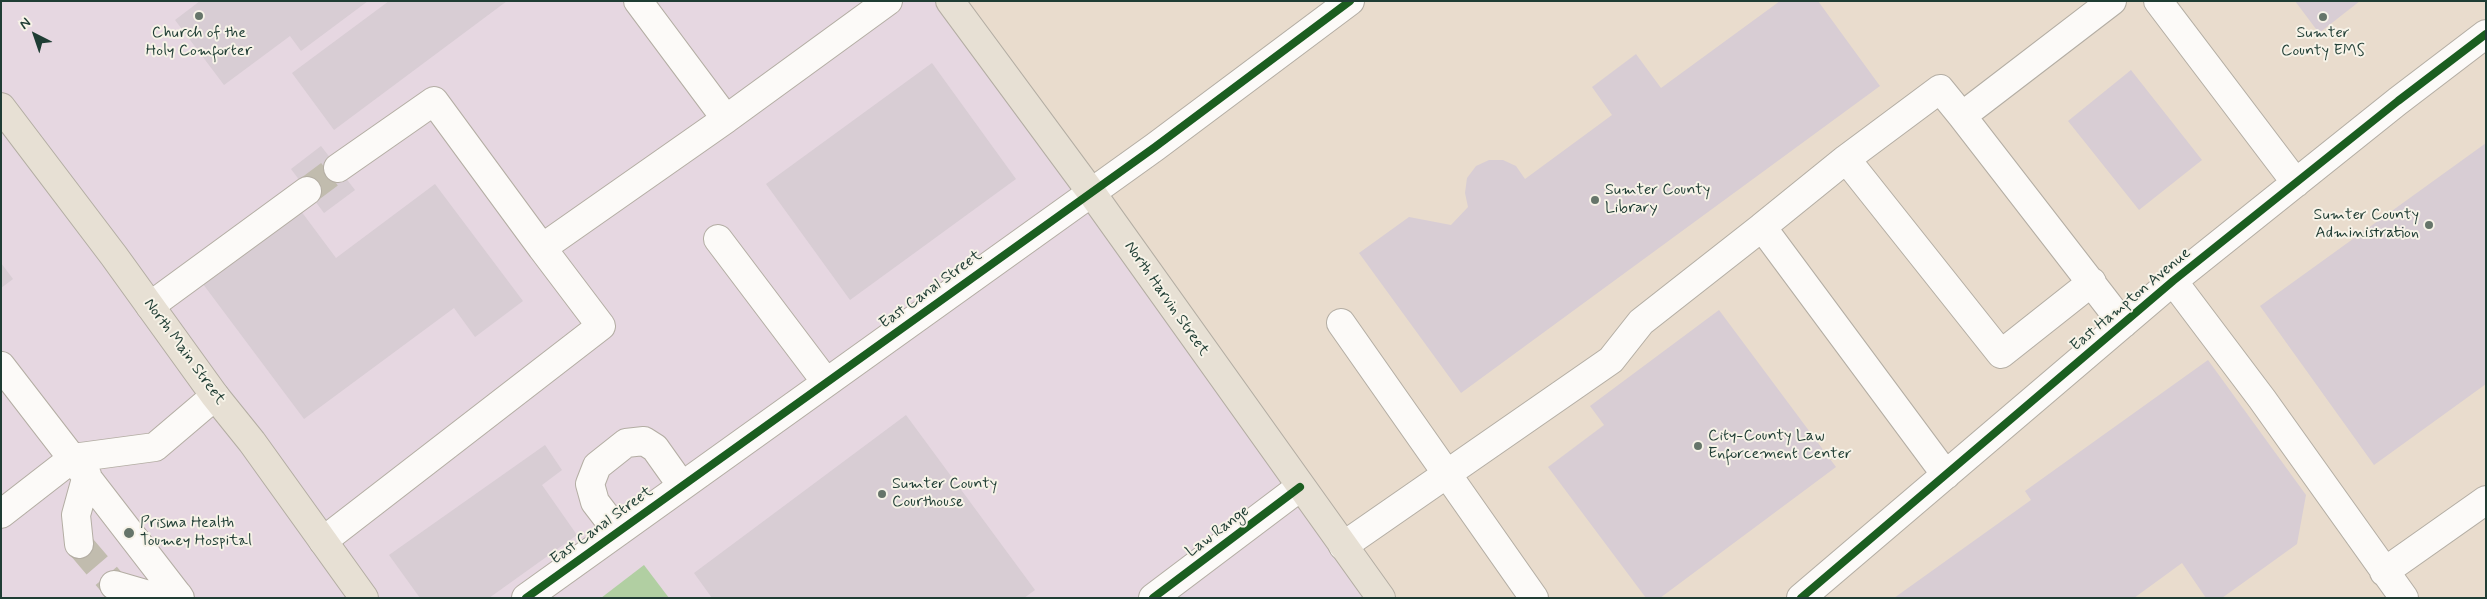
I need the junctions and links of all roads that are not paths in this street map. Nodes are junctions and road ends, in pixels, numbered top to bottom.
1 (638, 1) edge
2 (888, 1) edge
3 (950, 1) edge
4 (1350, 1) edge
5 (2112, 1) edge
6 (2158, 1) edge
7 (2485, 35) edge
8 (1, 107) edge
9 (1962, 116) junction
10 (726, 118) junction
11 (1846, 159) junction
12 (338, 168) tunnel mouth
13 (2296, 183) junction
14 (308, 191) tunnel mouth
15 (1091, 192) junction
16 (1762, 227) junction
17 (718, 238) dead end
18 (542, 248) junction
19 (2092, 282) junction
20 (2174, 282) junction
21 (150, 306) junction
22 (1341, 323) dead end
23 (2123, 324) junction
24 (1, 366) edge
25 (826, 382) junction
26 (215, 396) junction
27 (80, 466) junction
28 (1447, 473) junction
29 (1946, 475) junction
30 (682, 486) junction
31 (1300, 487) junction
32 (2486, 500) edge
33 (1, 514) edge
34 (618, 532) junction
35 (323, 541) junction
36 (79, 544) tunnel mouth
37 (1343, 546) junction
38 (2384, 572) junction
39 (114, 585) tunnel mouth
40 (179, 596) edge
41 (364, 598) edge
42 (526, 598) edge
43 (1153, 598) edge
44 (1381, 598) edge
45 (1534, 598) edge
46 (1801, 598) edge
47 (2404, 598) edge

1 - 10 street
2 - 10 street
3 - 15 main road, North Harvin Street
4 - 15 street, East Canal Street
5 - 9 street
6 - 13 street
7 - 13 street, East Hampton Avenue
8 - 21 main road, North Main Street
9 - 11 street
9 - 19 street
10 - 18 street
11 - 16 street
11 - 19 street
12 - 18 street
13 - 20 street, East Hampton Avenue
14 - 21 street
15 - 25 street, East Canal Street
15 - 31 main road, North Harvin Street
16 - 28 street
16 - 29 street
17 - 25 street
18 - 35 street
19 - 23 street
20 - 23 street, East Hampton Avenue
20 - 38 street
21 - 26 main road, North Main Street
22 - 28 street
23 - 29 street, East Hampton Avenue
24 - 27 street
25 - 30 street, East Canal Street
26 - 27 street
26 - 35 main road, North Main Street
27 - 33 street
27 - 36 street
27 - 40 street
28 - 37 street
28 - 45 street
29 - 46 street, East Hampton Avenue
30 - 34 street, East Canal Street
30 - 34 street
31 - 37 main road, North Harvin Street
31 - 43 street, Law Range
32 - 38 street
34 - 42 street, East Canal Street
35 - 41 main road, North Main Street
37 - 44 main road, North Harvin Street
38 - 47 street
39 - 40 street

